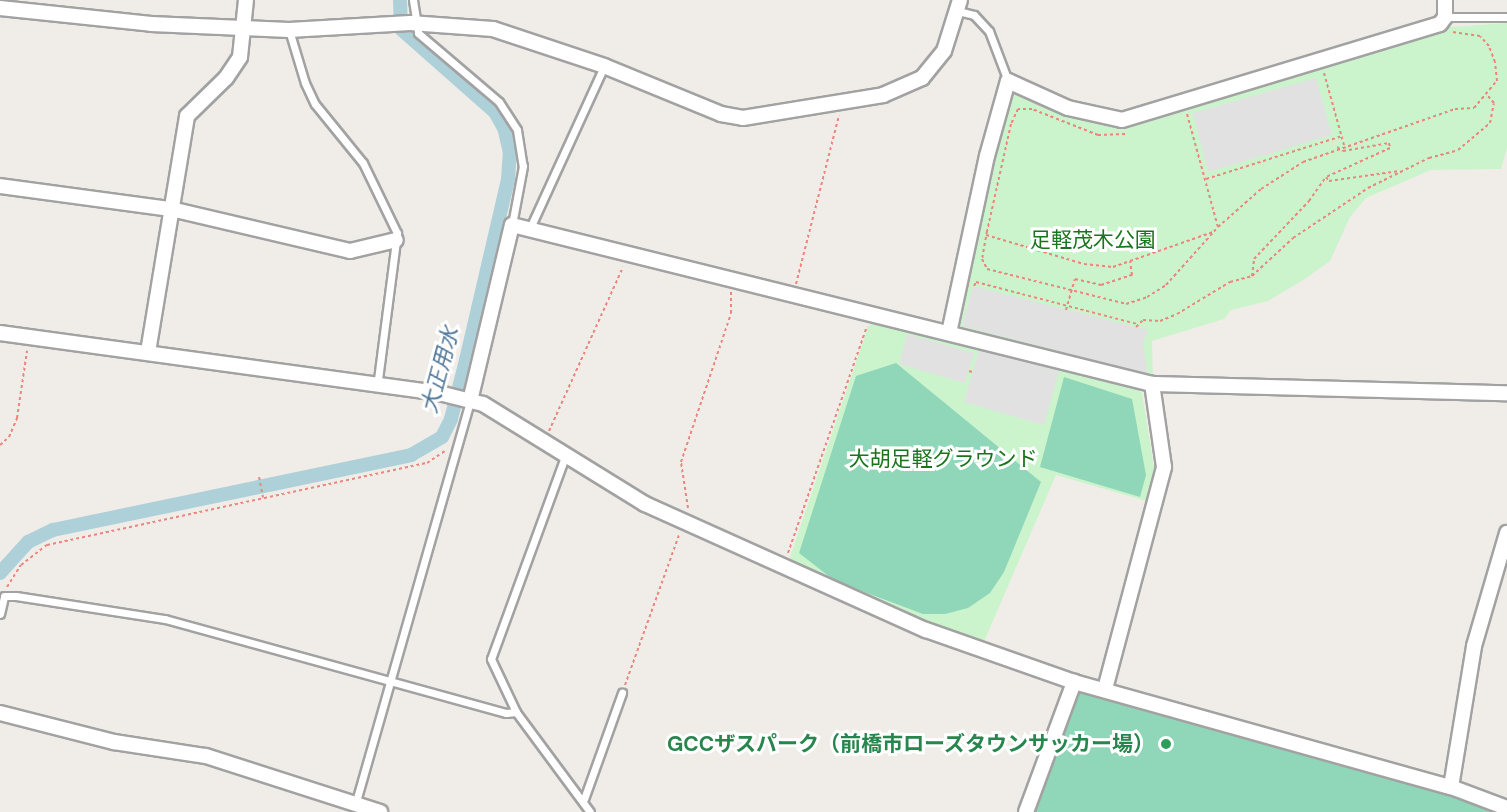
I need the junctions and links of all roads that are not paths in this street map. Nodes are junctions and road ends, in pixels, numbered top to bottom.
1 (246, 0) edge
2 (413, 0) edge
3 (1446, 0) edge
4 (959, 5) edge
5 (0, 8) edge
6 (1445, 17) junction
7 (1507, 17) edge
8 (413, 23) junction
9 (245, 28) junction
10 (289, 30) junction
11 (604, 66) junction
12 (1008, 81) junction
13 (0, 186) edge
14 (171, 209) junction
15 (512, 225) junction
16 (530, 228) junction
17 (396, 240) junction
18 (0, 333) edge
19 (949, 333) junction
20 (148, 352) junction
21 (1152, 384) junction
22 (377, 386) junction
23 (1507, 393) edge
24 (467, 400) junction
25 (566, 454) junction
26 (1507, 533) edge
27 (0, 614) edge
28 (392, 681) junction
29 (1074, 681) junction
30 (1105, 689) junction
31 (622, 693) road end
32 (516, 712) junction
33 (0, 713) edge
34 (1451, 787) junction
35 (584, 800) junction
36 (355, 804) junction
37 (1507, 807) edge
38 (380, 812) edge
39 (590, 812) edge
40 (1026, 812) edge

1 - 9 street
2 - 8 lane
3 - 6 street
4 - 11 street
4 - 12 lane
5 - 9 street
6 - 7 lane
6 - 12 street
8 - 10 street
8 - 11 street
8 - 15 lane
9 - 10 street
9 - 14 street
10 - 17 lane
11 - 16 lane
12 - 19 street
13 - 14 street
14 - 17 street
14 - 20 street
15 - 16 street
15 - 24 street
16 - 19 street
17 - 22 lane
18 - 20 street
19 - 21 street
20 - 22 street
21 - 23 street
21 - 30 street
22 - 24 street
24 - 25 street
24 - 28 lane
25 - 29 street
25 - 32 lane
26 - 34 street
27 - 28 lane
28 - 32 lane
28 - 36 lane
29 - 30 street
29 - 40 street
30 - 34 street
31 - 35 lane
32 - 35 lane
33 - 36 street
34 - 37 street
35 - 39 lane
36 - 38 street

